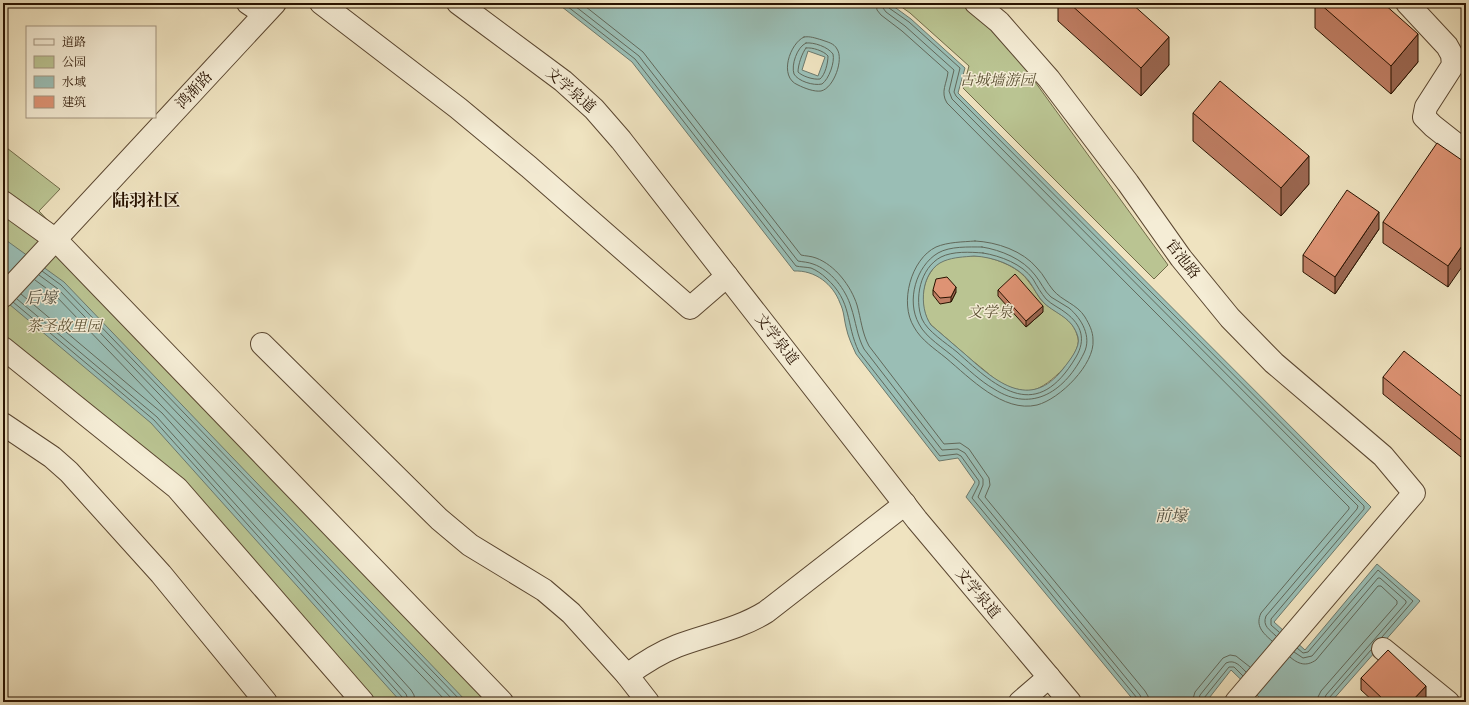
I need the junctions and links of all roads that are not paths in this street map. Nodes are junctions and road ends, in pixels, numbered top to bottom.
1 (321, 3) edge
2 (458, 3) edge
3 (976, 3) edge
4 (1407, 3) edge
5 (262, 7) edge
6 (1466, 152) edge
7 (3, 202) edge
8 (52, 244) junction
9 (727, 276) junction
10 (3, 296) edge
11 (262, 344) dead end
12 (3, 348) edge
13 (3, 424) edge
14 (905, 504) junction
15 (1383, 649) dead end
16 (627, 675) junction
17 (1049, 677) junction
18 (1243, 694) edge
19 (266, 702) edge
20 (363, 702) edge
21 (502, 702) edge
22 (648, 702) edge
23 (1020, 702) edge
24 (1070, 702) edge
25 (1448, 702) edge

1 - 9 street
2 - 9 street, 文学泉道
3 - 18 street, 官池路
4 - 6 street
5 - 8 street, 鸿渐路
7 - 8 street
8 - 10 street, 鸿渐路
8 - 21 street
9 - 14 street, 文学泉道
11 - 16 street
12 - 20 street
13 - 19 street
14 - 16 street
14 - 17 street, 文学泉道
15 - 25 street
16 - 22 street
17 - 23 street
17 - 24 street, 文学泉道

